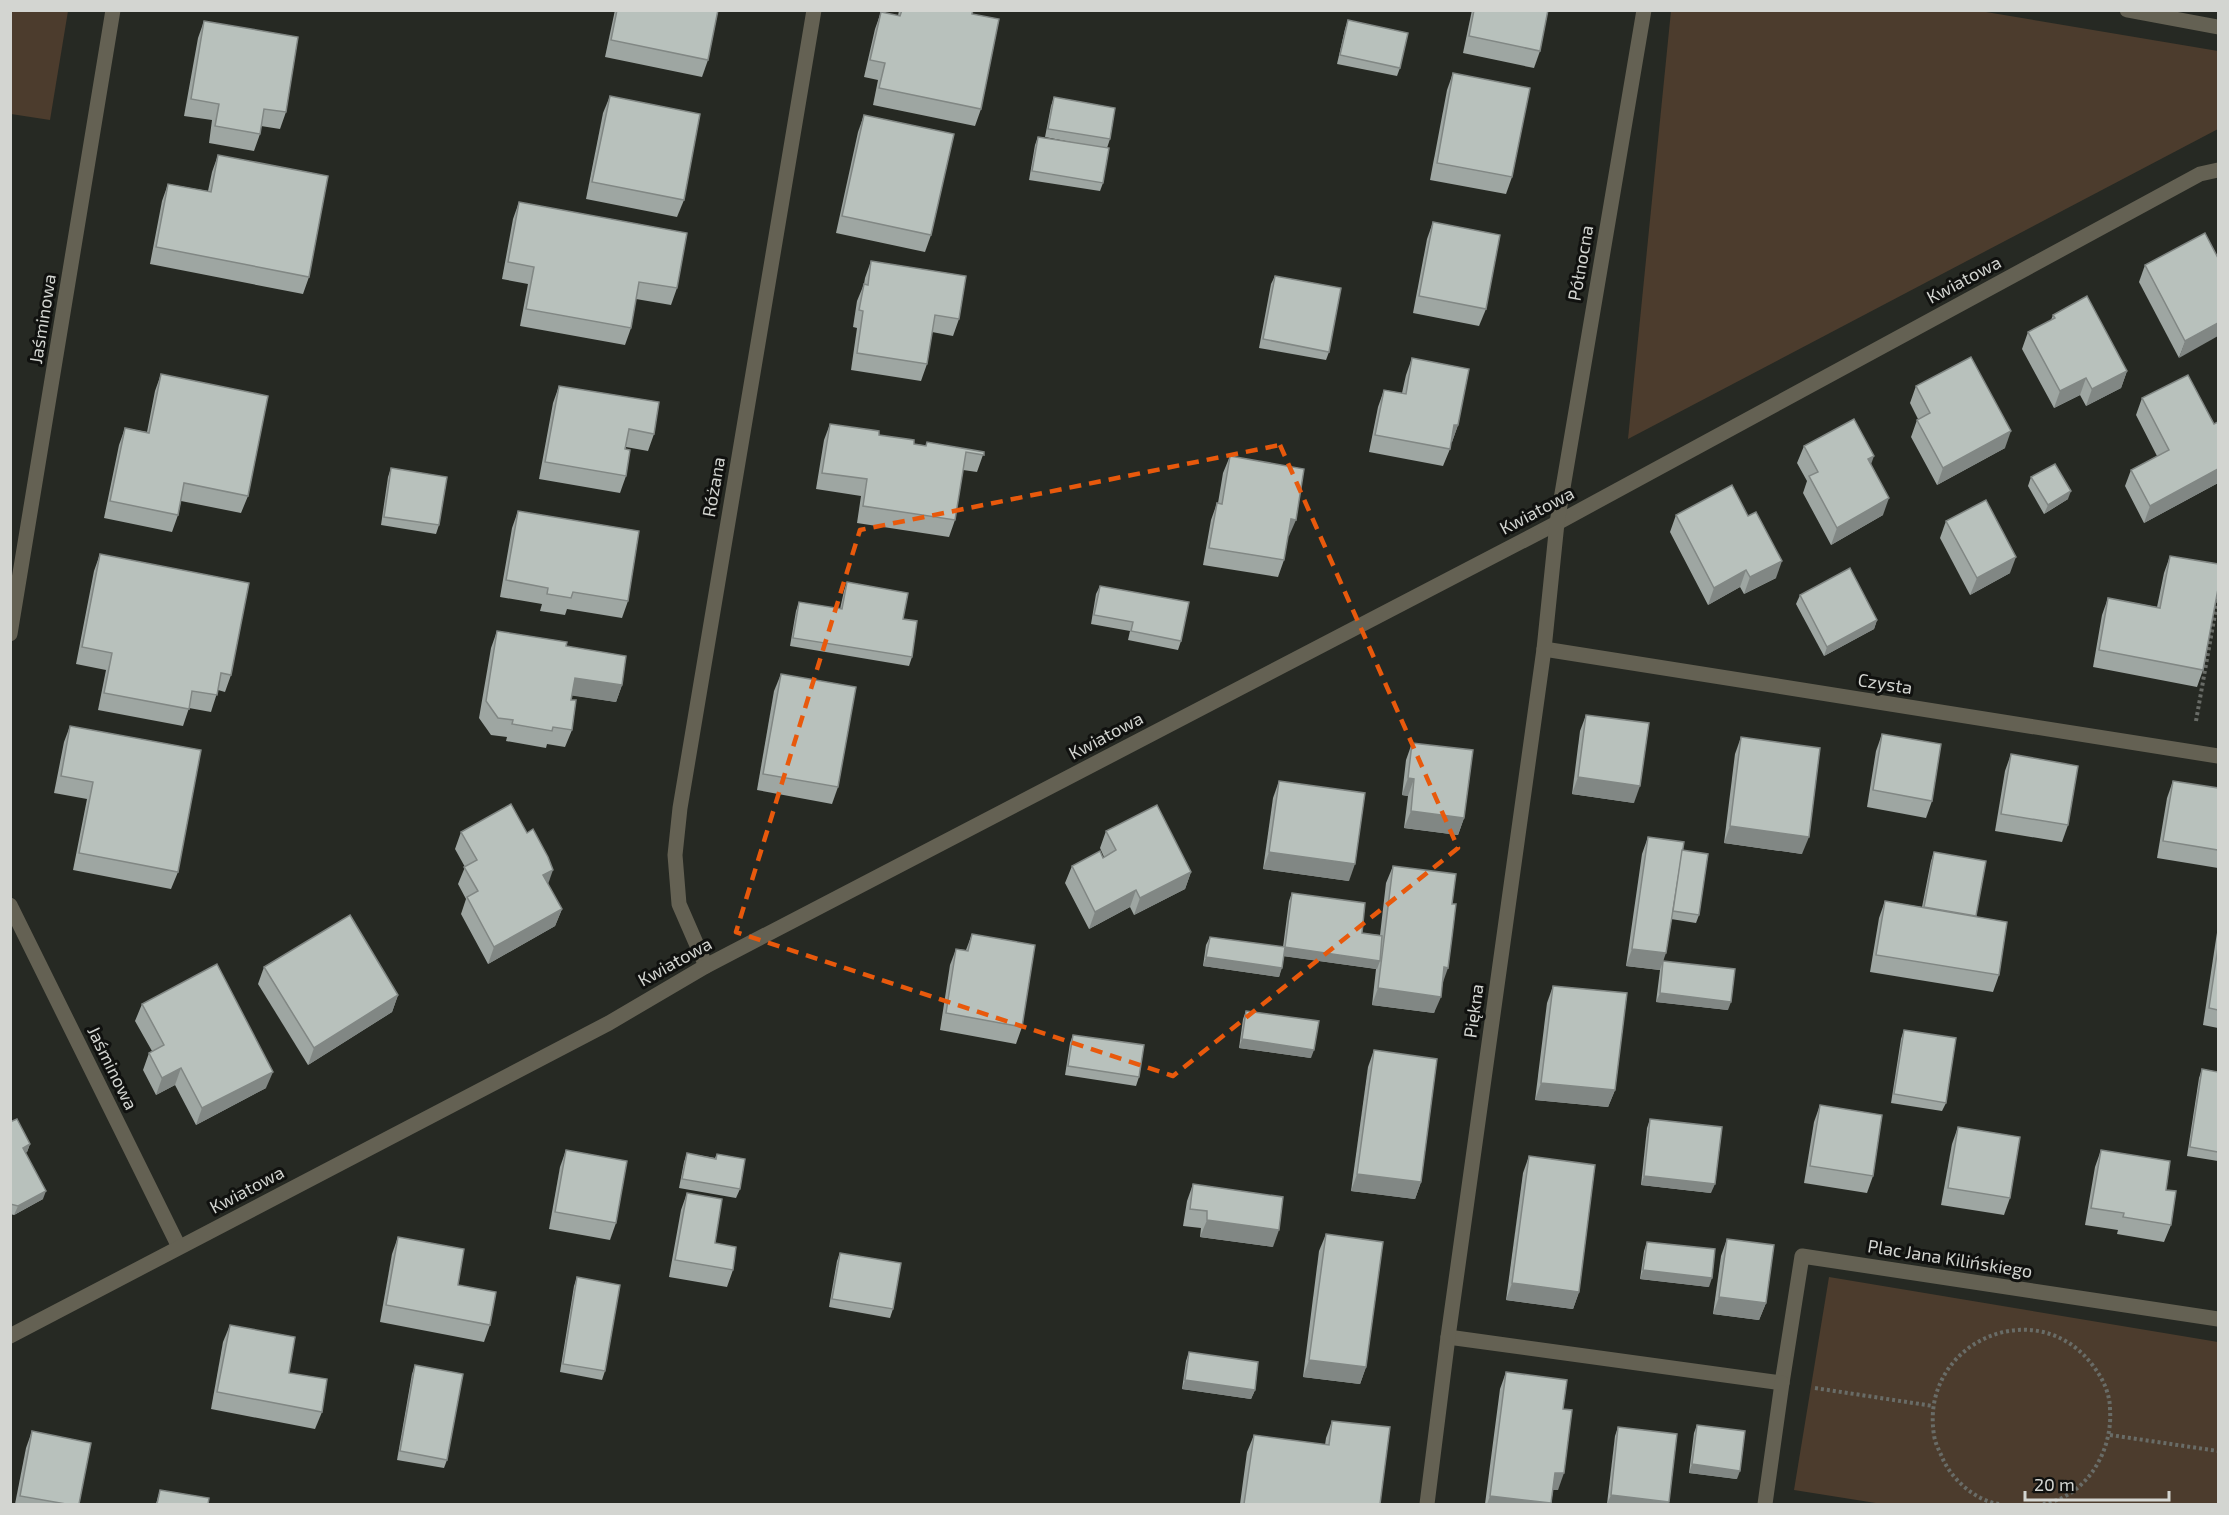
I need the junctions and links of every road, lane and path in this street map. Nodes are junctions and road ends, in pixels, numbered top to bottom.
1 (113, 10) edge
2 (814, 10) edge
3 (1644, 10) edge
4 (2127, 10) edge
5 (2218, 27) edge
6 (2218, 170) edge
7 (1557, 523) junction
8 (2218, 597) edge
9 (10, 634) edge
10 (1544, 649) junction
11 (2190, 752) junction
12 (2218, 756) edge
13 (10, 905) edge
14 (706, 966) junction
15 (179, 1247) junction
16 (2218, 1319) edge
17 (10, 1336) edge
18 (1448, 1336) junction
19 (1782, 1383) junction
20 (1933, 1406) junction
21 (2110, 1435) junction
22 (2218, 1451) edge
23 (1427, 1504) edge
24 (1765, 1504) edge
25 (1999, 1504) edge
26 (2043, 1504) edge

1 - 9 street, Jaśminowa
2 - 14 street, Różana
3 - 7 street, Północna
4 - 5 street
6 - 7 street, Kwiatowa
7 - 10 street, Piękna
7 - 14 street, Kwiatowa
8 - 11 path
10 - 11 street, Czysta
10 - 18 street, Piękna
11 - 12 street, Czysta
13 - 15 street, Jaśminowa
14 - 15 street, Kwiatowa
15 - 17 street, Kwiatowa
16 - 19 street, Plac Jana Kilińskiego
18 - 19 street
18 - 23 street, Piękna
19 - 20 path
19 - 24 street, Plac Jana Kilińskiego
20 - 21 path
20 - 25 path
21 - 22 path
21 - 26 path

